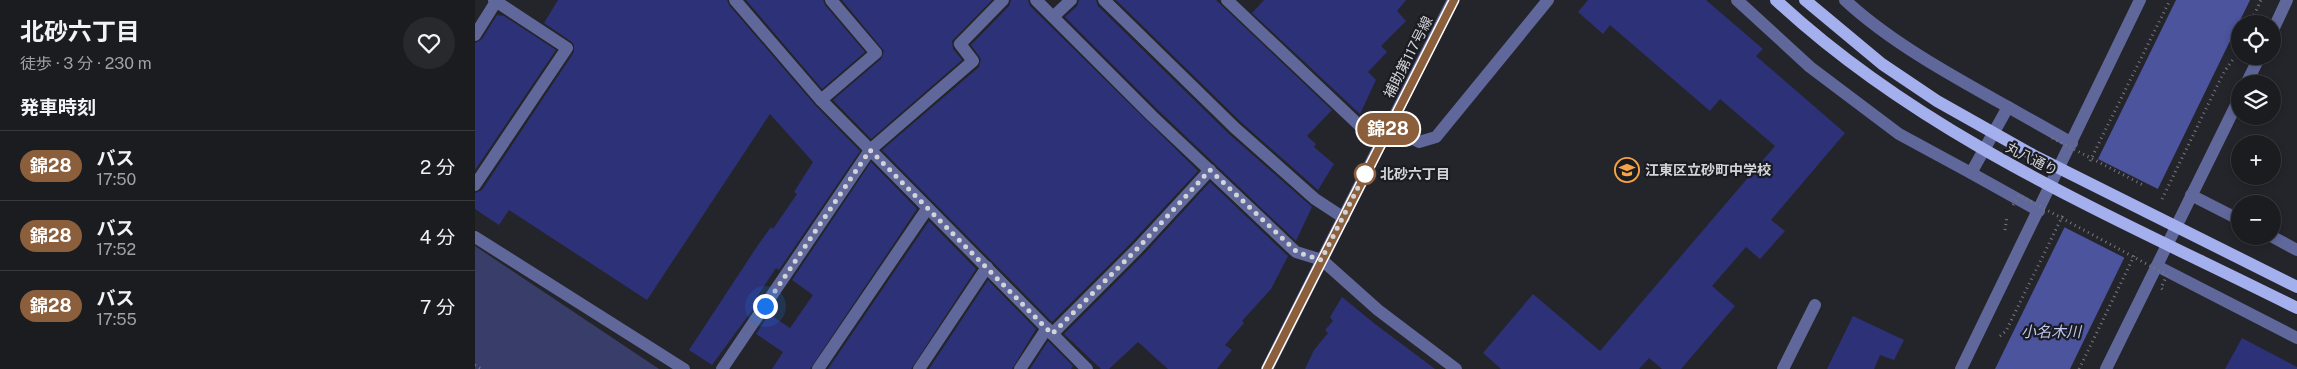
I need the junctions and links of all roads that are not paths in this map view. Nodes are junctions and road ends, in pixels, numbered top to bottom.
1 (496, 0) edge
2 (735, 0) edge
3 (831, 0) edge
4 (1003, 0) edge
5 (1036, 0) edge
6 (1071, 0) edge
7 (1104, 0) edge
8 (1227, 0) edge
9 (1549, 0) edge
10 (1737, 0) edge
11 (1776, 0) edge
12 (1805, 0) edge
13 (1845, 0) edge
14 (2140, 0) edge
15 (2287, 0) edge
16 (1451, 1) edge
17 (2280, 15) edge
18 (1053, 17) junction
19 (475, 35) edge
20 (821, 100) junction
21 (2007, 107) junction
22 (2231, 115) edge
23 (1389, 127) junction
24 (2072, 143) junction
25 (1380, 145) junction
26 (870, 150) junction
27 (1210, 170) junction
28 (1971, 173) junction
29 (475, 185) edge
30 (2191, 195) junction
31 (927, 208) junction
32 (2039, 211) junction
33 (2231, 215) edge
34 (1344, 218) junction
35 (475, 237) edge
36 (2281, 241) edge
37 (2297, 250) edge
38 (1321, 260) junction
39 (987, 266) junction
40 (2157, 266) junction
41 (2297, 287) edge
42 (1815, 305) dead end
43 (2297, 308) edge
44 (1050, 331) junction
45 (2297, 338) edge
46 (684, 369) edge
47 (722, 369) edge
48 (818, 369) edge
49 (919, 369) edge
50 (1020, 369) edge
51 (1087, 369) edge
52 (1267, 369) edge
53 (1456, 369) edge
54 (1783, 369) edge
55 (1961, 369) edge
56 (2107, 369) edge

1 - 19 street
1 - 29 street
2 - 20 street
3 - 20 street
4 - 26 street
5 - 18 street
6 - 18 street
7 - 34 street
8 - 25 street
9 - 23 street
10 - 28 street
11 - 43 main road, 丸八通り, bridge
12 - 41 main road, 丸八通り, bridge
13 - 21 street
14 - 24 street
15 - 17 street
16 - 23 street, 補助第117号線
18 - 27 street
20 - 26 street
21 - 24 street
21 - 28 street
22 - 30 street
23 - 25 street, 補助第117号線
24 - 32 street
25 - 34 street, 補助第117号線
26 - 31 street
26 - 47 street
27 - 38 street
27 - 44 street
28 - 32 street
30 - 33 street
30 - 40 street
31 - 39 street
31 - 48 street
32 - 55 street
34 - 38 street, 補助第117号線
35 - 46 street
36 - 37 street
38 - 52 street, 補助第117号線
38 - 53 street
39 - 44 street
39 - 49 street
40 - 45 street
40 - 56 street
42 - 54 street
44 - 50 street
44 - 51 street

